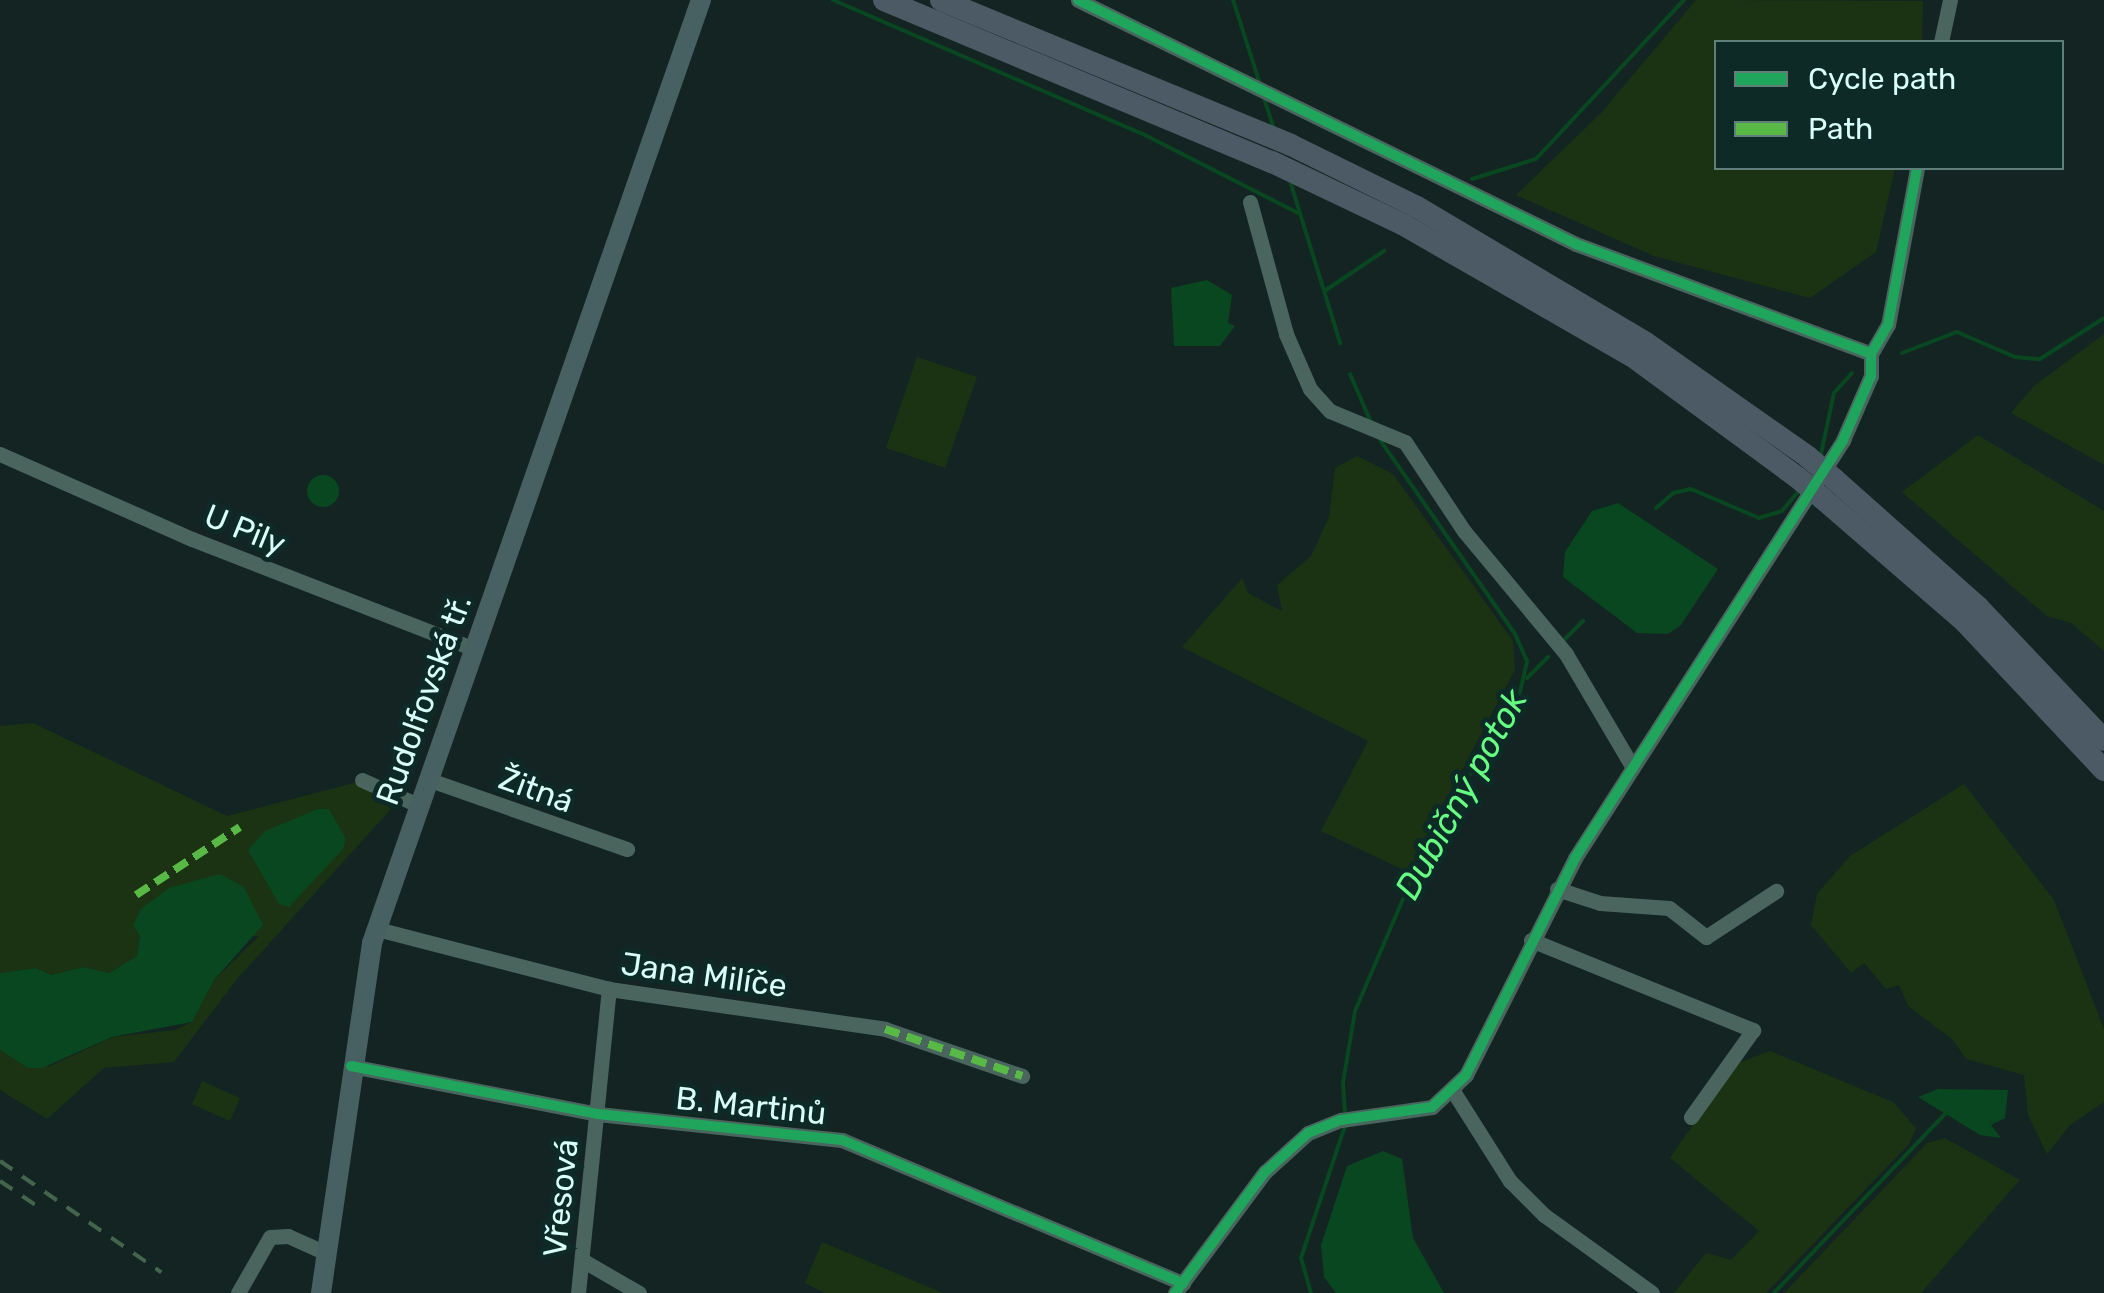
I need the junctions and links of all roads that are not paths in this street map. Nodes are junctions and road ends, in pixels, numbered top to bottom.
1 (702, 0) edge
2 (884, 0) edge
3 (941, 0) edge
4 (1078, 0) edge
5 (1950, 0) edge
6 (1941, 40) edge
7 (1917, 170) edge
8 (1250, 202) dead end
9 (1870, 354) junction
10 (0, 454) edge
11 (1803, 467) junction
12 (1828, 488) junction
13 (474, 650) junction
14 (2104, 740) edge
15 (1632, 766) junction
16 (2104, 770) edge
17 (427, 779) junction
18 (362, 780) dead end
19 (418, 806) junction
20 (627, 849) dead end
21 (1556, 889) junction
22 (1776, 891) dead end
23 (377, 929) junction
24 (1532, 940) junction
25 (609, 989) junction
26 (351, 1066) junction
27 (1022, 1076) dead end
28 (1454, 1091) junction
29 (598, 1114) junction
30 (1691, 1116) dead end
31 (326, 1253) junction
32 (582, 1260) junction
33 (1179, 1288) edge
34 (238, 1293) edge
35 (321, 1293) edge
36 (578, 1293) edge
37 (639, 1293) edge
38 (1652, 1293) edge

1 - 13 main road, Rudolfovská tř.
2 - 11 highway
3 - 11 highway
4 - 9 street
5 - 6 street
7 - 9 street
8 - 15 street
9 - 15 street
10 - 13 street, U Pily
11 - 12 highway, bridge
12 - 14 highway
12 - 16 highway
13 - 17 main road, Rudolfovská tř.
15 - 21 street
17 - 19 main road, Rudolfovská tř.
17 - 20 street, Žitná
18 - 19 street
19 - 23 main road, Rudolfovská tř.
21 - 22 street
21 - 24 street
23 - 25 street, Jana Milíče
23 - 26 main road, Rudolfovská tř.
24 - 28 street
24 - 30 street
25 - 27 street, Jana Milíče
25 - 29 street, Vřesová
26 - 29 street, B. Martinů
26 - 31 main road, Rudolfovská tř.
28 - 33 street
28 - 38 street
29 - 32 street, Vřesová
29 - 33 street, B. Martinů
31 - 34 street
31 - 35 main road, Rudolfovská tř.
32 - 36 street, Vřesová
32 - 37 street

